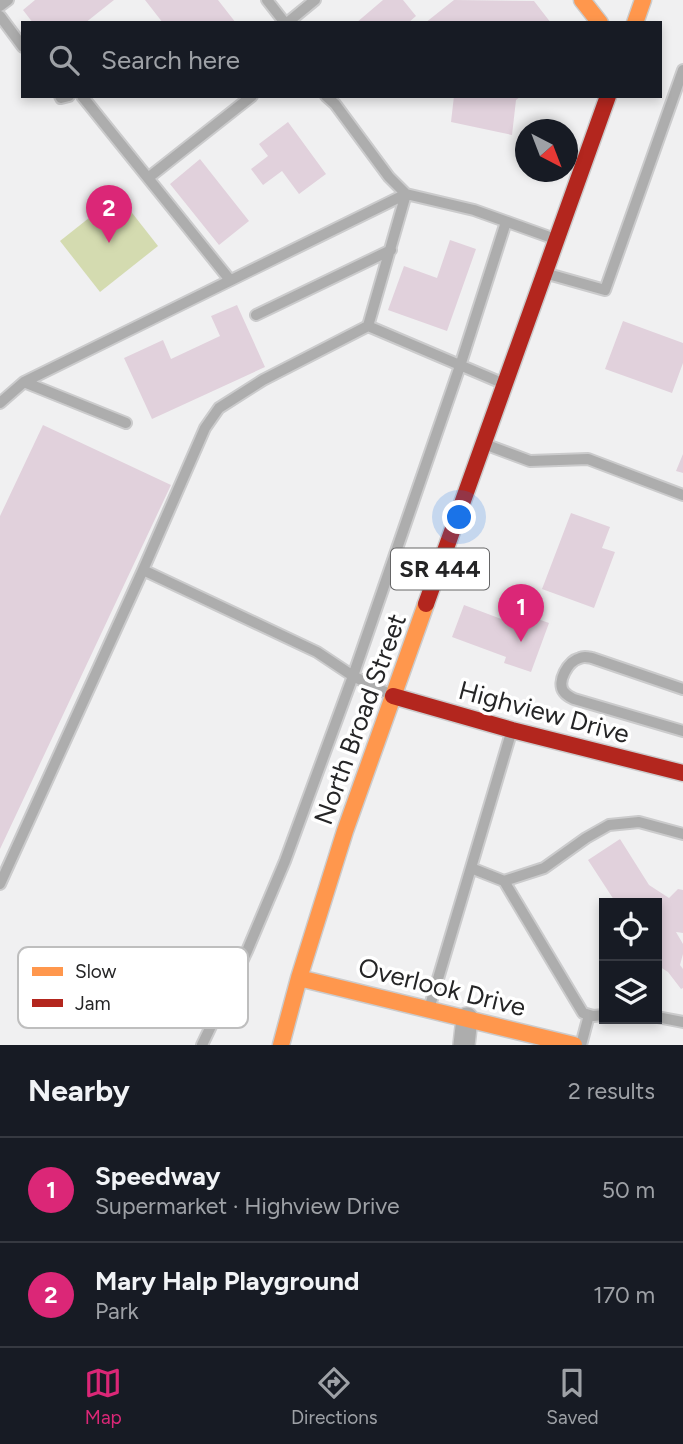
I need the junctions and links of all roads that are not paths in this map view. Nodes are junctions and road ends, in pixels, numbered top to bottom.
1 (8, 0) edge
2 (267, 0) edge
3 (315, 0) edge
4 (582, 0) edge
5 (643, 0) edge
6 (0, 6) edge
7 (0, 16) edge
8 (284, 21) edge
9 (289, 21) edge
10 (598, 21) edge
11 (636, 21) edge
12 (21, 44) edge
13 (683, 70) edge
14 (84, 98) edge
15 (249, 98) edge
16 (329, 98) edge
17 (607, 98) edge
18 (148, 178) junction
19 (406, 194) junction
20 (506, 222) junction
21 (557, 240) junction
22 (391, 250) junction
23 (546, 274) junction
24 (230, 281) junction
25 (256, 315) dead end
26 (368, 327) junction
27 (460, 366) junction
28 (24, 382) junction
29 (506, 385) junction
30 (0, 403) edge
31 (126, 423) dead end
32 (485, 444) junction
33 (683, 495) edge
34 (144, 570) junction
35 (354, 676) junction
36 (683, 689) edge
37 (393, 696) junction
38 (512, 730) junction
39 (683, 731) edge
40 (683, 771) edge
41 (683, 834) edge
42 (471, 868) junction
43 (504, 881) junction
44 (0, 884) edge
45 (248, 949) edge
46 (299, 978) junction
47 (429, 1009) junction
48 (589, 1015) junction
49 (599, 1015) edge
50 (467, 1018) junction
51 (662, 1018) edge
52 (683, 1022) edge
53 (210, 1028) edge
54 (202, 1045) edge
55 (281, 1045) edge
56 (464, 1045) edge
57 (574, 1045) edge
58 (581, 1045) edge

1 - 6 lane
2 - 8 lane
3 - 9 lane
4 - 10 main road
5 - 11 main road
7 - 12 lane
13 - 23 lane
14 - 18 lane
15 - 18 lane
16 - 19 lane
17 - 21 main road, North Broad Street / SR 444
18 - 24 lane
19 - 20 lane
19 - 22 lane
19 - 24 lane
20 - 21 lane
20 - 27 lane
21 - 23 main road, North Broad Street / SR 444
22 - 25 lane
22 - 26 lane
23 - 29 main road, North Broad Street / SR 444
24 - 28 lane
26 - 27 lane
26 - 34 lane
27 - 29 lane
27 - 35 lane
28 - 30 lane
28 - 31 lane
29 - 32 main road, North Broad Street / SR 444
32 - 33 lane
32 - 37 main road, North Broad Street / SR 444
34 - 35 lane
34 - 44 lane
35 - 37 lane
35 - 45 lane
36 - 39 lane
37 - 38 main road, Highview Drive
37 - 46 main road, North Broad Street / SR 444
38 - 40 main road, Highview Drive
38 - 42 lane
41 - 43 lane
42 - 43 lane
42 - 47 lane
43 - 48 lane
46 - 47 main road, Overlook Drive
46 - 55 main road, North Broad Street / SR 444
47 - 50 main road, Overlook Drive
48 - 49 lane
48 - 58 lane
50 - 56 street
50 - 57 main road, Overlook Drive
51 - 52 lane
53 - 54 lane

